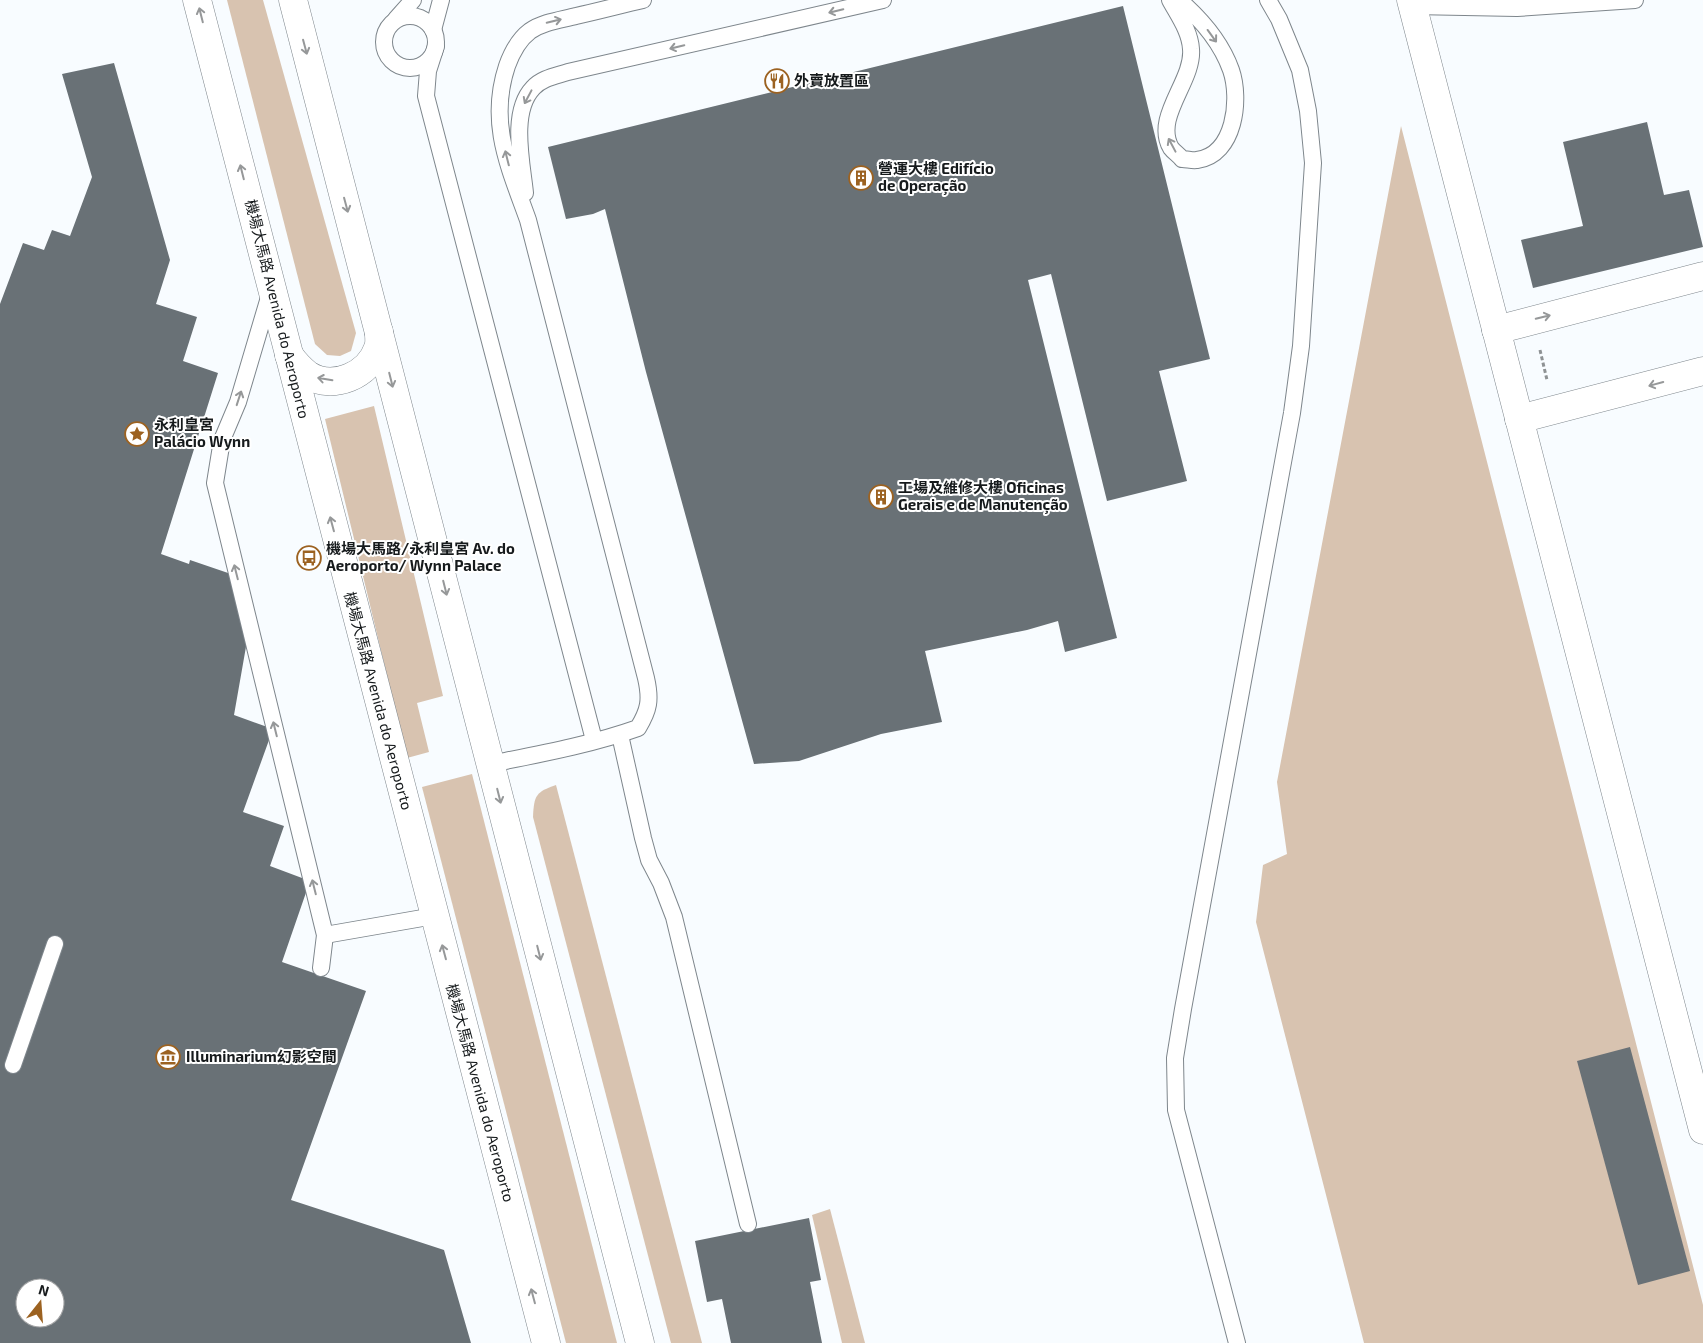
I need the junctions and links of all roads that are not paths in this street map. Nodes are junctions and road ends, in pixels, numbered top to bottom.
1 (197, 0) edge
2 (293, 0) edge
3 (414, 0) edge
4 (441, 0) edge
5 (643, 0) edge
6 (884, 0) edge
7 (1170, 0) edge
8 (1179, 0) edge
9 (1268, 0) edge
10 (1635, 0) edge
11 (1411, 3) edge
12 (396, 19) junction
13 (435, 38) junction
14 (396, 64) junction
15 (426, 96) junction
16 (528, 220) junction
17 (1703, 276) edge
18 (272, 290) junction
19 (1496, 330) junction
20 (379, 332) junction
21 (289, 355) junction
22 (1703, 371) edge
23 (1519, 419) junction
24 (620, 734) junction
25 (594, 740) junction
26 (490, 764) junction
27 (434, 916) junction
28 (325, 935) junction
29 (54, 944) dead end
30 (321, 968) dead end
31 (13, 1065) dead end
32 (1703, 1130) edge
33 (748, 1224) dead end
34 (546, 1343) edge
35 (640, 1343) edge
36 (1237, 1343) edge

18 -> 1 main road, 機場大馬路 Avenida do Aeroporto
2 -> 20 main road
3 - 12 lane
4 - 13 lane
16 -> 5 lane
6 -> 16 lane
8 -> 7 lane
9 - 36 lane
10 - 11 lane
11 - 19 main road
12 - 13 lane
12 - 14 lane
13 - 14 lane
13 - 15 lane
14 - 15 lane
15 - 25 lane
16 - 24 lane
19 -> 17 main road
18 - 21 main road, 機場大馬路 Avenida do Aeroporto
28 -> 18 lane
19 - 23 main road
20 -> 21 main road
20 -> 26 main road
27 -> 21 main road, 機場大馬路 Avenida do Aeroporto
22 -> 23 main road
23 - 32 main road
24 - 25 lane
24 - 33 lane
25 - 26 lane
26 -> 35 main road
27 - 28 lane
34 -> 27 main road, 機場大馬路 Avenida do Aeroporto
28 - 30 lane
29 - 31 lane

